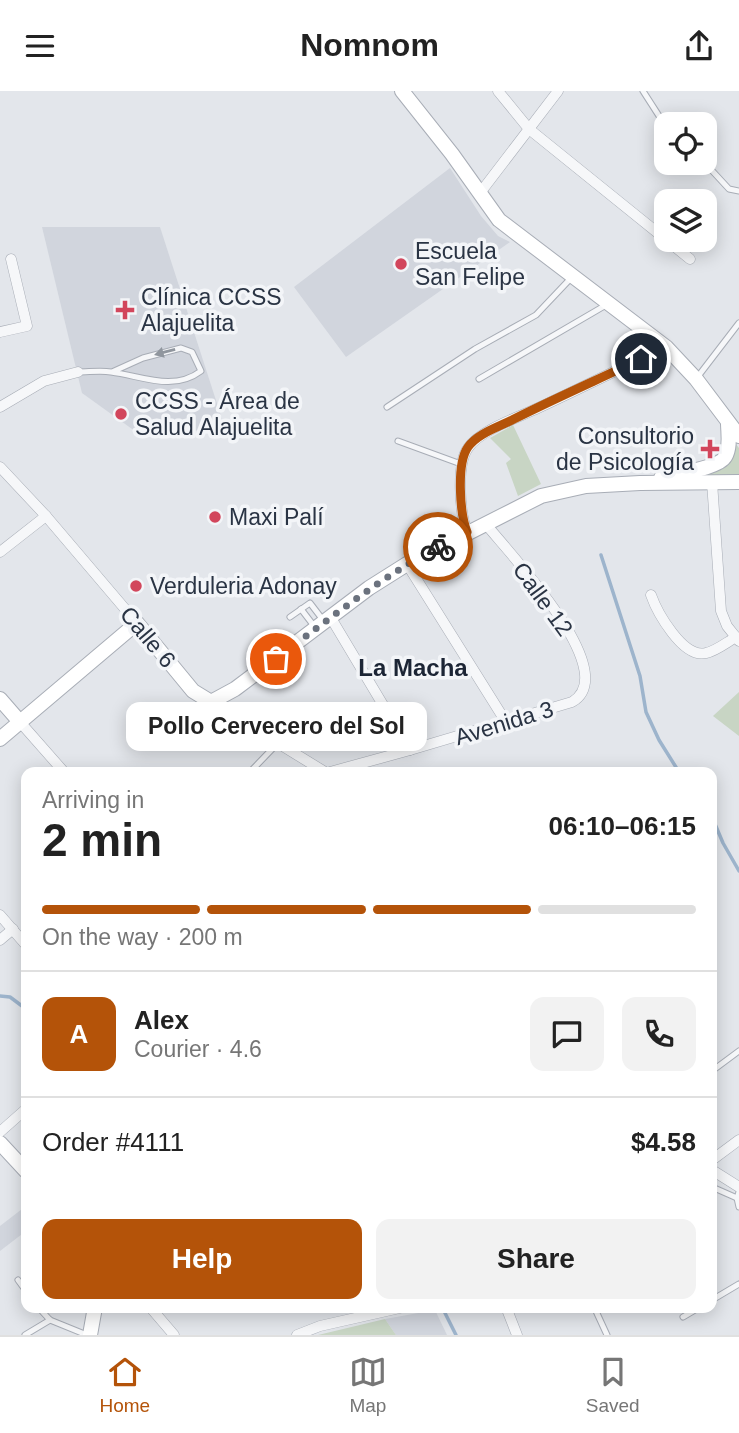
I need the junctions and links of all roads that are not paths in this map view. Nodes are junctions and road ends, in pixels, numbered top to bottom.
1 (402, 91) edge
2 (498, 91) edge
3 (558, 91) edge
4 (643, 91) edge
5 (656, 112) edge
6 (529, 129) junction
7 (716, 175) edge
8 (739, 191) edge
9 (480, 193) junction
10 (11, 259) dead end
11 (690, 259) dead end
12 (572, 277) junction
13 (609, 304) junction
14 (739, 323) edge
15 (0, 333) edge
16 (666, 347) junction
17 (78, 372) joint
18 (113, 372) junction
19 (479, 379) dead end
20 (696, 379) junction
21 (0, 407) edge
22 (387, 407) dead end
23 (728, 423) junction
24 (739, 436) edge
25 (398, 441) dead end
26 (461, 464) junction
27 (0, 467) edge
28 (712, 482) junction
29 (739, 482) edge
30 (640, 483) junction
31 (46, 516) junction
32 (485, 523) junction
33 (467, 532) junction
34 (0, 552) edge
35 (407, 564) junction
36 (651, 595) dead end
37 (301, 609) junction
38 (290, 617) dead end
39 (137, 623) junction
40 (324, 623) junction
41 (737, 639) edge
42 (586, 683) joint
43 (0, 699) edge
44 (211, 702) junction
45 (20, 722) junction
46 (506, 722) junction
47 (0, 739) edge
48 (277, 744) junction
49 (410, 750) junction
50 (60, 767) edge
51 (255, 767) edge
52 (319, 767) edge
53 (347, 767) edge
54 (0, 915) edge
55 (13, 929) junction
56 (21, 938) edge
57 (0, 940) edge
58 (739, 1052) edge
59 (717, 1067) edge
60 (21, 1113) edge
61 (0, 1132) edge
62 (739, 1140) edge
63 (0, 1143) edge
64 (717, 1156) edge
65 (21, 1166) edge
66 (717, 1174) edge
67 (717, 1188) edge
68 (738, 1192) edge
69 (739, 1207) edge
70 (18, 1280) dead end
71 (21, 1284) edge
72 (739, 1284) edge
73 (717, 1297) edge
74 (44, 1313) edge
75 (94, 1313) edge
76 (155, 1313) edge
77 (377, 1313) edge
78 (508, 1313) edge
79 (596, 1313) edge
80 (691, 1313) edge
81 (683, 1318) dead end
82 (50, 1320) junction
83 (26, 1335) edge
84 (89, 1335) edge
85 (174, 1335) edge
86 (297, 1335) edge
87 (517, 1335) edge
88 (607, 1335) edge

1 - 9 street
2 - 6 street
3 - 6 street
4 - 5 lane
6 - 9 street
6 - 11 street
7 - 8 lane
9 - 12 street
10 - 15 street
12 - 13 street
12 - 22 lane
13 - 16 street
13 - 19 lane
14 - 20 lane
16 - 20 street
16 - 26 street
17 - 18 lane
17 - 21 street
18 -> 18 lane
20 - 23 street
23 - 24 street
23 - 30 street
25 - 26 lane
26 - 33 street
27 - 31 street, Calle 6
28 - 29 street
28 - 30 street
28 - 41 street
30 - 32 street
31 - 34 street
31 - 39 street, Calle 6
32 - 33 street
32 - 42 street, Calle 12
33 - 35 street
35 - 40 street
35 - 46 street
36 - 41 street
37 - 38 lane
37 - 40 lane
37 - 40 lane
39 - 44 street, Calle 6
39 - 45 street
40 - 44 street
40 - 49 street
42 - 46 street, Avenida 3
43 - 45 street
44 - 48 street, Calle 6
45 - 47 street
45 - 50 street
46 - 49 street, Avenida 3
48 - 51 lane
48 - 52 street, Calle 6
49 - 53 street, Avenida 3
54 - 55 street
55 - 56 street
55 - 57 street
58 - 59 lane
60 - 61 street
62 - 64 street
63 - 65 street
66 - 68 street
67 - 68 lane
68 - 69 lane
70 - 71 lane
72 - 73 lane
74 - 82 lane
75 - 84 street
76 - 85 street
77 - 86 street
78 - 87 street
79 - 88 lane
80 - 81 lane
82 - 83 lane
82 - 84 lane

